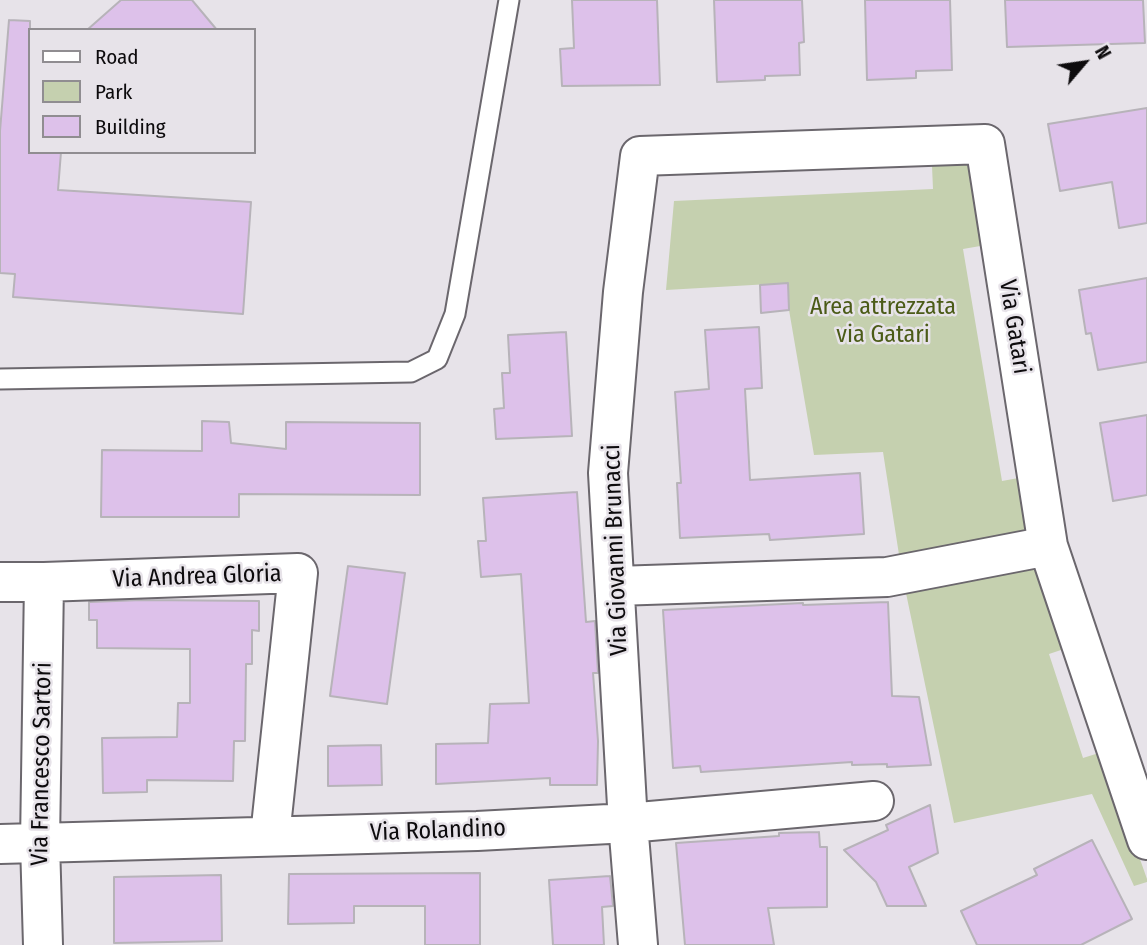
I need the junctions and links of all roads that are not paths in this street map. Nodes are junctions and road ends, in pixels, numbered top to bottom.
1 (509, 0) edge
2 (640, 156) joint
3 (0, 379) edge
4 (1035, 549) junction
5 (0, 582) edge
6 (44, 582) junction
7 (616, 586) junction
8 (874, 802) dead end
9 (628, 823) junction
10 (270, 836) junction
11 (1147, 840) edge
12 (0, 844) edge
13 (40, 844) junction
14 (43, 945) edge
15 (638, 945) edge

1 - 3 lane
2 - 4 street, Via Gatari
2 - 7 street, Via Giovanni Brunacci
4 - 7 street
4 - 11 street, Via Gatari
5 - 6 street, Via Andrea Gloria
6 - 10 street, Via Andrea Gloria
6 - 13 street, Via Francesco Sartori
7 - 9 street, Via Giovanni Brunacci
8 - 9 street, Via Rolandino
9 - 10 street, Via Rolandino
9 - 15 street, Via Giovanni Brunacci
10 - 13 street, Via Rolandino
12 - 13 street, Via Rolandino
13 - 14 street, Via Francesco Sartori

